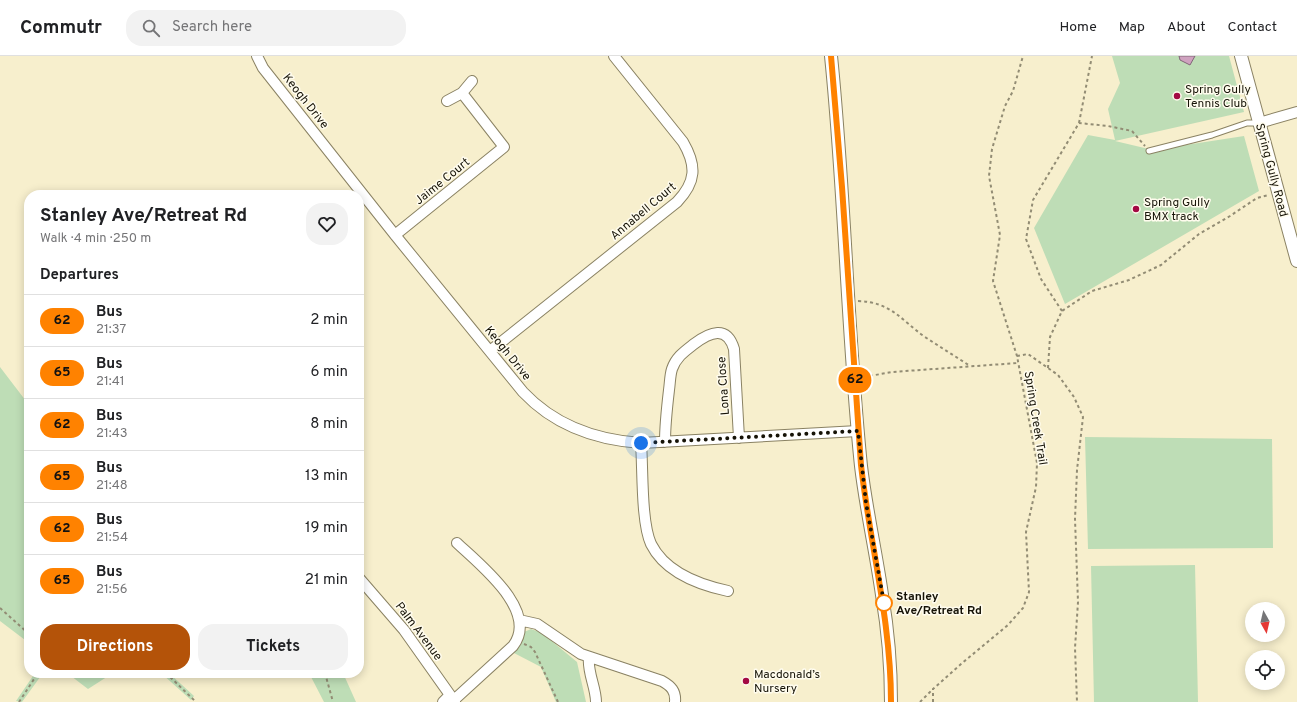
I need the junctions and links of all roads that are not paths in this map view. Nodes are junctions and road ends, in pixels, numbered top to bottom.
1 (257, 56) edge
2 (614, 56) edge
3 (830, 56) edge
4 (1241, 56) edge
5 (472, 81) dead end
6 (462, 93) junction
7 (447, 101) dead end
8 (1297, 112) edge
9 (1259, 123) junction
10 (1149, 151) road end
11 (359, 190) edge
12 (364, 196) edge
13 (395, 235) junction
14 (1295, 245) edge
15 (1297, 260) edge
16 (490, 351) junction
17 (858, 431) junction
18 (739, 438) junction
19 (665, 442) junction
20 (641, 443) junction
21 (457, 543) dead end
22 (364, 584) edge
23 (728, 591) dead end
24 (519, 620) junction
25 (589, 657) junction
26 (450, 700) edge
27 (596, 702) edge
28 (675, 702) edge
29 (891, 702) edge

1 - 11 street, Keogh Drive
2 - 16 street, Annabell Court
3 - 17 street
4 - 9 street, Spring Gully Road
5 - 6 street
6 - 7 street
6 - 13 street, Jaime Court
8 - 9 street
9 - 10 lane
9 - 14 street, Spring Gully Road
12 - 13 street, Keogh Drive
13 - 16 street, Keogh Drive
14 - 15 street, Spring Gully Road
16 - 20 street, Keogh Drive
17 - 18 street, Keogh Drive
17 - 29 street
18 - 19 street, Keogh Drive
18 - 19 street, Lona Close
19 - 20 street, Keogh Drive
20 - 23 street
21 - 24 street
22 - 26 street, Palm Avenue
24 - 25 street
24 - 26 street
25 - 27 street
25 - 28 street

